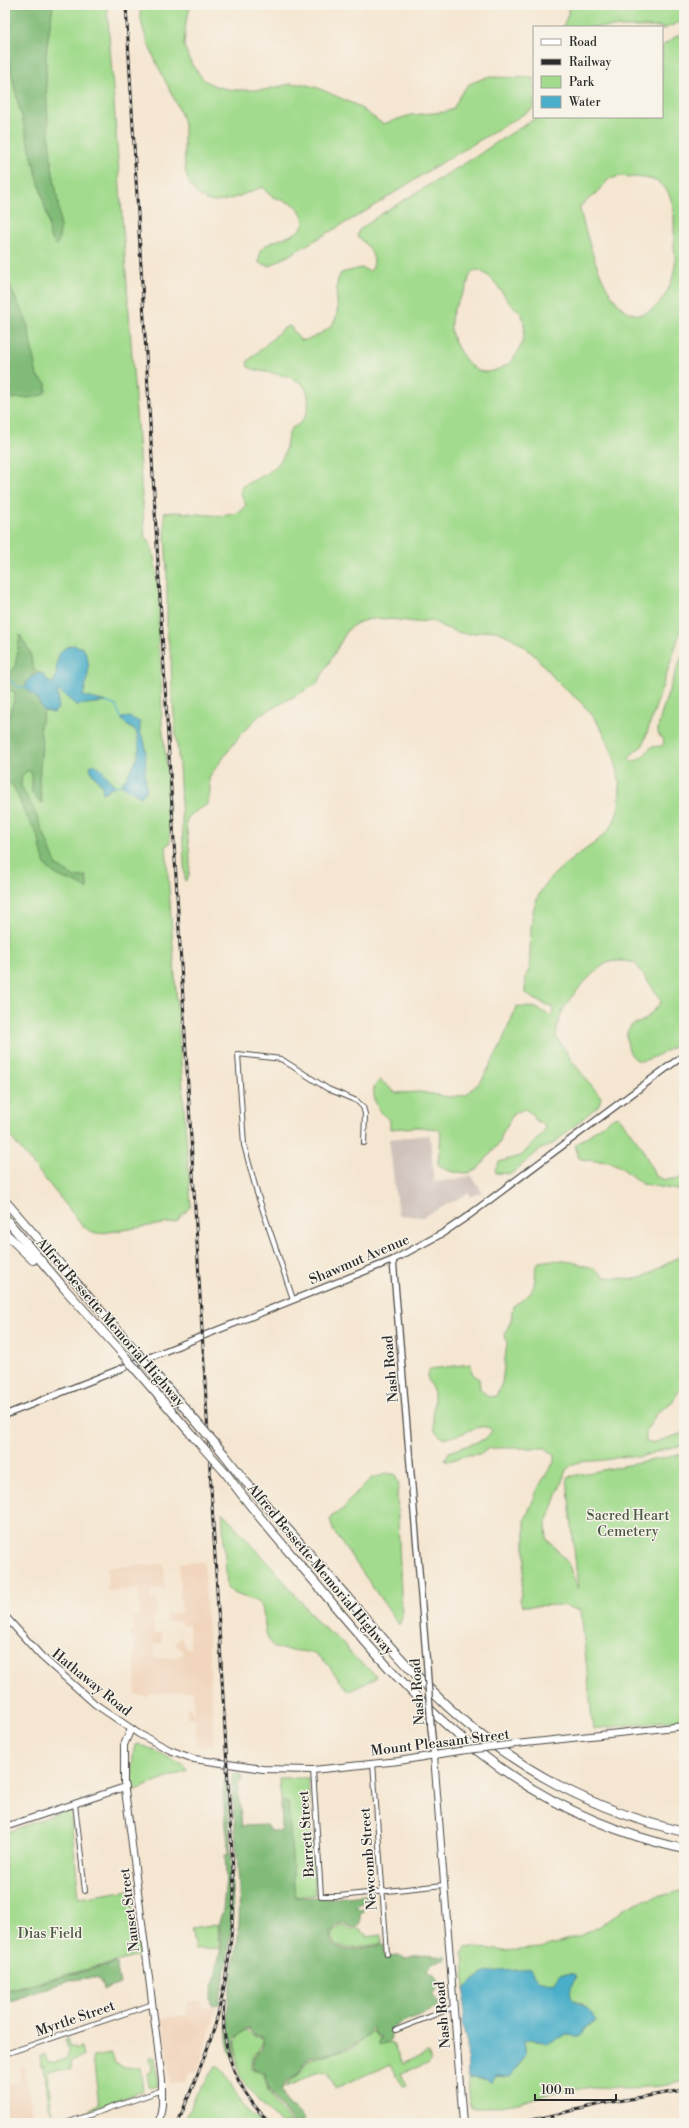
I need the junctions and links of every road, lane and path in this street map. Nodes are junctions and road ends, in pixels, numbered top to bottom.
1 (684, 1055) edge
2 (364, 1143) dead end
3 (5, 1200) edge
4 (5, 1218) edge
5 (5, 1233) edge
6 (393, 1260) junction
7 (64, 1288) junction
8 (293, 1299) junction
9 (5, 1415) edge
10 (6, 1619) edge
11 (684, 1726) edge
12 (131, 1729) junction
13 (434, 1756) junction
14 (198, 1760) joint
15 (373, 1762) junction
16 (313, 1770) junction
17 (125, 1787) junction
18 (75, 1804) junction
19 (5, 1827) edge
20 (684, 1832) edge
21 (684, 1849) edge
22 (444, 1885) junction
23 (85, 1892) dead end
24 (381, 1892) junction
25 (387, 1954) dead end
26 (153, 2004) junction
27 (454, 2007) junction
28 (396, 2030) dead end
29 (5, 2054) edge
30 (163, 2090) junction
31 (66, 2123) edge
32 (159, 2123) edge
33 (463, 2123) edge

1 - 6 street, Shawmut Avenue
2 - 8 street
3 - 20 highway, Alfred Bessette Memorial Highway, bridge
4 - 7 highway, Alfred Bessette Memorial Highway
5 - 7 highway
6 - 8 street, Shawmut Avenue
6 - 13 street, Nash Road, bridge
7 - 21 highway, Alfred Bessette Memorial Highway, bridge
8 - 9 street, Shawmut Avenue
10 - 12 main road, Hathaway Road
11 - 13 main road, Mount Pleasant Street, bridge
12 - 14 main road, Hathaway Road
12 - 17 main road, Nauset Street
13 - 15 main road, Mount Pleasant Street
13 - 22 main road, Nash Road
14 - 16 main road, Mount Pleasant Street
15 - 16 main road, Mount Pleasant Street
15 - 24 street, Newcomb Street
16 - 24 street, Barrett Street
17 - 18 main road
17 - 26 main road, Nauset Street
18 - 19 main road
18 - 23 street
22 - 24 street
22 - 27 main road, Nash Road
24 - 25 street, Newcomb Street
26 - 29 street, Myrtle Street
26 - 30 main road, Nauset Street
27 - 28 street
27 - 33 main road, Nash Road
30 - 31 street
30 - 32 main road, Nauset Street

